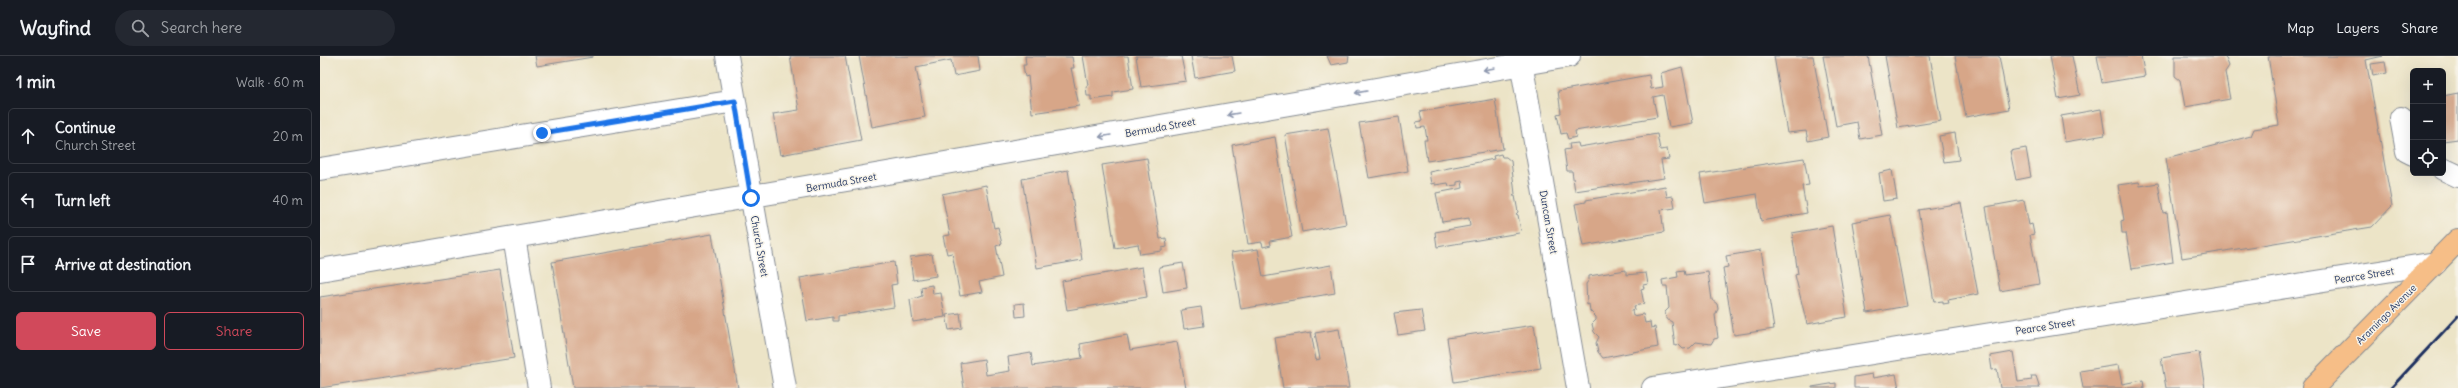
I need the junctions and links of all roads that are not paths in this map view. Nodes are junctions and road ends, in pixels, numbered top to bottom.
1 (727, 56) edge
2 (1569, 56) edge
3 (1520, 60) edge
4 (735, 101) junction
5 (2401, 118) dead end
6 (2410, 152) edge
7 (320, 169) edge
8 (2446, 170) edge
9 (2458, 176) edge
10 (751, 198) junction
11 (514, 237) junction
12 (2458, 240) edge
13 (2436, 263) junction
14 (320, 270) edge
15 (539, 388) edge
16 (785, 388) edge
17 (1578, 388) edge
18 (1653, 388) edge
19 (2313, 388) edge

1 - 4 street, Church Street
2 - 3 street, Bermuda Street
3 -> 10 street, Bermuda Street
3 - 17 street, Duncan Street
4 - 7 street
4 - 10 street, Church Street
5 - 6 street
8 - 9 street
10 - 11 street, Bermuda Street
10 - 16 street, Church Street
11 - 14 street, Bermuda Street
11 - 15 street
12 - 13 main road, Aramingo Avenue
13 - 18 street, Pearce Street
13 - 19 main road, Aramingo Avenue

